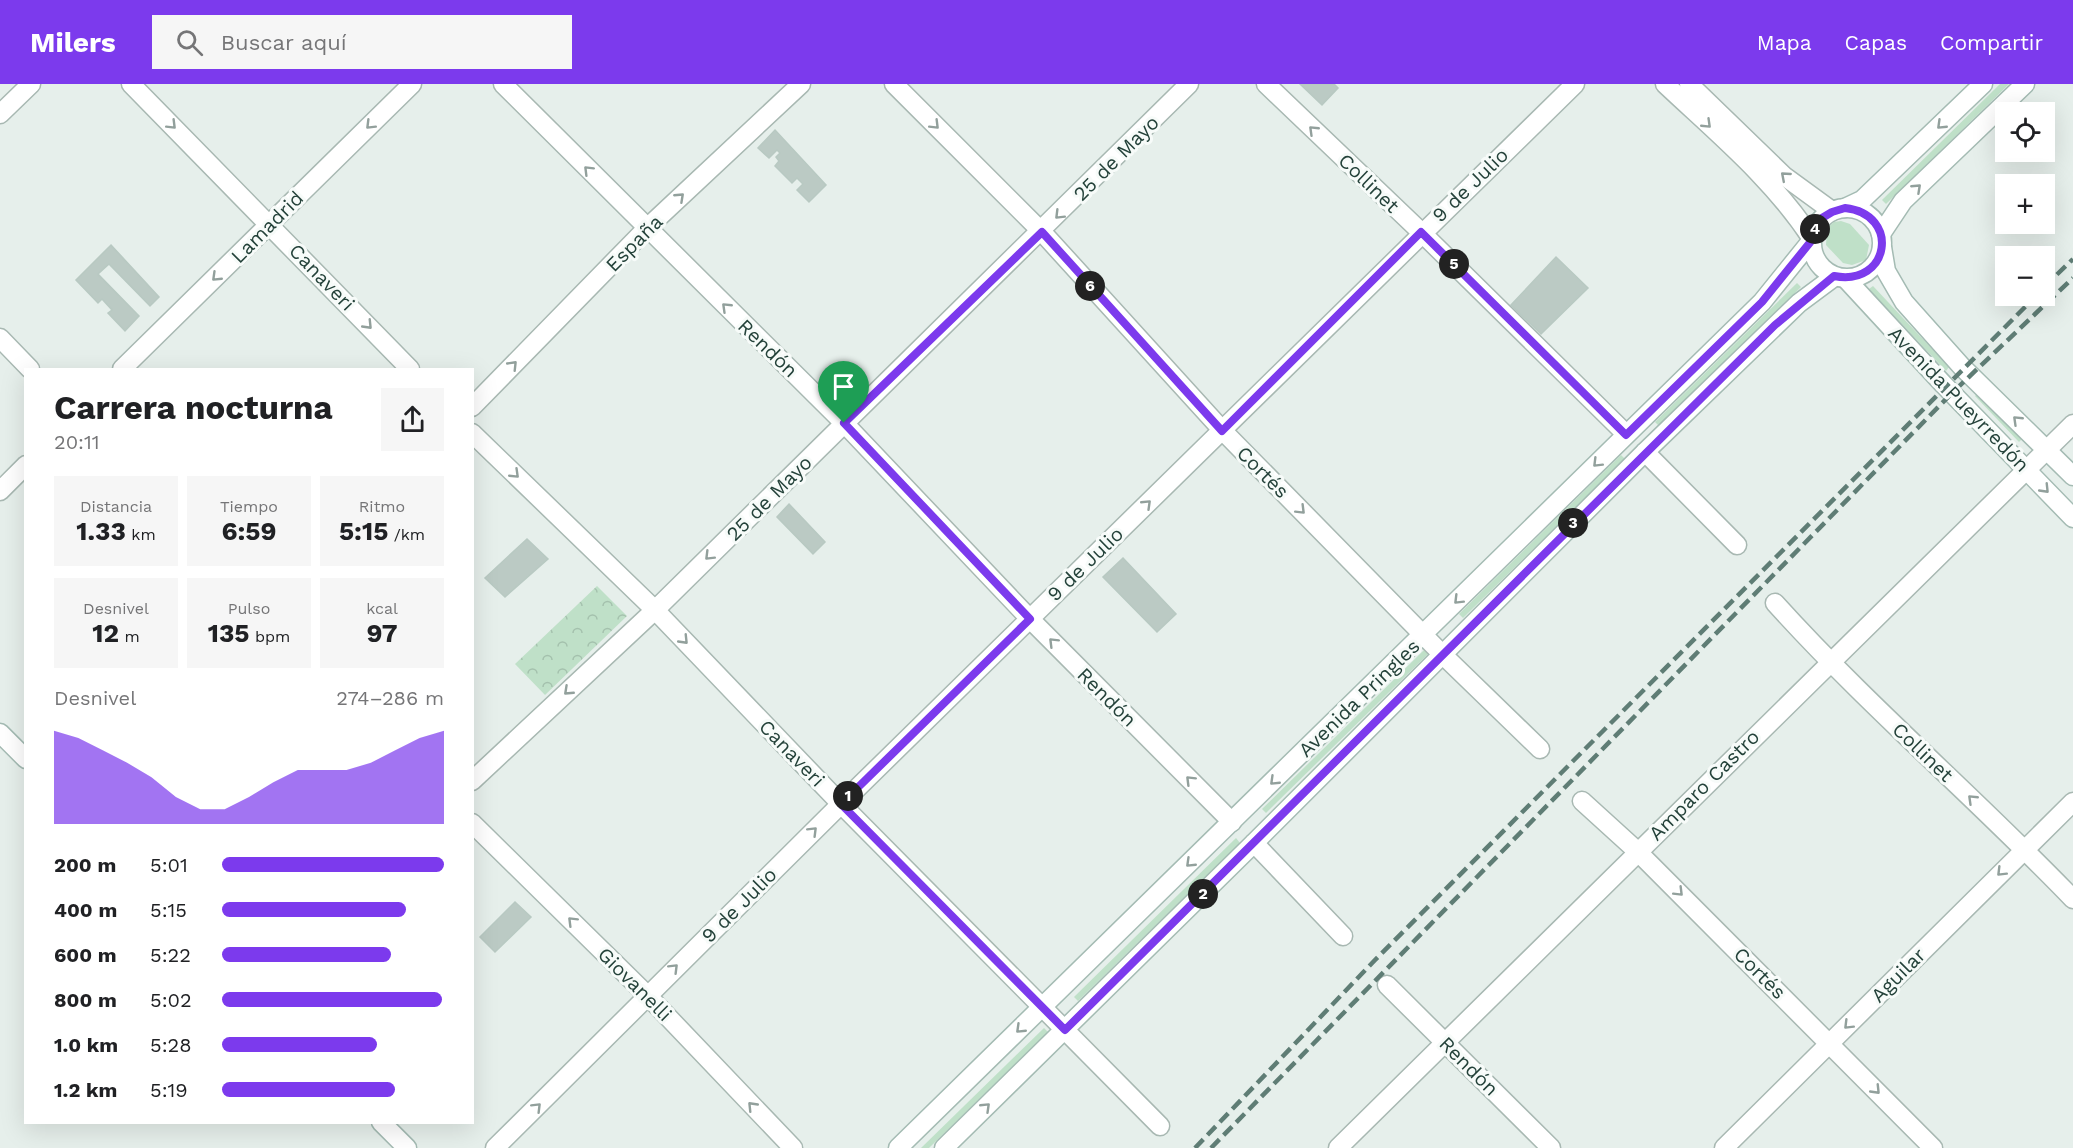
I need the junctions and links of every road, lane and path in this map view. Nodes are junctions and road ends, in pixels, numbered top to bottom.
1 (31, 84) edge
2 (131, 84) edge
3 (412, 84) edge
4 (503, 84) edge
5 (801, 84) edge
6 (894, 84) edge
7 (1189, 84) edge
8 (1266, 84) edge
9 (1575, 84) edge
10 (1665, 84) edge
11 (1689, 84) edge
12 (1983, 84) edge
13 (2025, 84) edge
14 (0, 114) edge
15 (1838, 210) junction
16 (271, 224) junction
17 (646, 229) junction
18 (1042, 232) junction
19 (1421, 232) junction
20 (1812, 239) junction
21 (1882, 241) junction
22 (1840, 278) junction
23 (0, 338) edge
24 (29, 368) edge
25 (123, 368) edge
26 (409, 368) edge
27 (474, 405) edge
28 (844, 423) junction
29 (2073, 424) edge
30 (1222, 431) junction
31 (474, 435) edge
32 (1626, 435) junction
33 (2047, 450) junction
34 (1645, 452) junction
35 (24, 467) edge
36 (2027, 471) junction
37 (2073, 476) edge
38 (0, 491) edge
39 (2073, 518) edge
40 (1737, 545) dead end
41 (1775, 603) dead end
42 (655, 610) junction
43 (1030, 619) junction
44 (1423, 635) junction
45 (1442, 654) junction
46 (1829, 662) junction
47 (0, 732) edge
48 (1540, 749) dead end
49 (24, 757) edge
50 (474, 779) edge
51 (1582, 801) dead end
52 (2073, 802) edge
53 (841, 804) junction
54 (1232, 822) junction
55 (474, 825) edge
56 (1254, 843) junction
57 (2025, 849) junction
58 (1637, 851) junction
59 (2073, 899) edge
60 (1343, 936) dead end
61 (1387, 984) dead end
62 (647, 995) junction
63 (1042, 1007) junction
64 (1065, 1030) junction
65 (1446, 1042) junction
66 (1830, 1043) junction
67 (383, 1124) edge
68 (1160, 1126) dead end
69 (407, 1148) edge
70 (495, 1148) edge
71 (792, 1148) edge
72 (898, 1148) edge
73 (944, 1148) edge
74 (1338, 1148) edge
75 (1551, 1148) edge
76 (1724, 1148) edge
77 (1933, 1148) edge

1 - 14 street
2 -> 16 street, Canaveri
3 -> 16 street, Lamadrid
17 -> 4 street, Rendón
17 -> 5 street, España
6 -> 18 street, Cortés
7 -> 18 street, 25 de Mayo
19 -> 8 street, Collinet
9 - 19 street, 9 de Julio
10 -> 20 street
15 -> 11 street
12 -> 15 street
21 -> 13 street
15 - 20 street
15 - 21 street
16 -> 25 street, Lamadrid
16 -> 26 street, Canaveri
27 -> 17 street, España
28 -> 17 street, Rendón
18 - 28 street, 25 de Mayo
18 - 30 street, Cortés
19 - 30 street, 9 de Julio
19 - 32 street, Collinet
20 - 22 street
20 - 32 street, Avenida Pringles
21 - 22 street
33 -> 21 street, Avenida Pueyrredón
22 - 34 street, Avenida Pringles
22 - 36 street, Avenida Pueyrredón
23 - 24 street
28 -> 42 street, 25 de Mayo
28 - 43 street, Rendón
29 - 33 street, Amparo Castro
43 -> 30 street, 9 de Julio
30 -> 44 street, Cortés
31 -> 42 street, Canaveri
32 -> 44 street, Avenida Pringles
33 - 36 street, Amparo Castro
33 - 37 street, Avenida Pueyrredón
34 - 40 street
34 - 45 street, Avenida Pringles
35 - 38 street
36 -> 39 street, Avenida Pueyrredón
36 - 46 street, Amparo Castro
41 - 46 street, Collinet
42 -> 50 street, 25 de Mayo
42 -> 53 street, Canaveri
43 - 53 street, 9 de Julio
54 -> 43 street, Rendón
44 - 45 street, Cortés
44 -> 54 street, Avenida Pringles
45 - 48 street, Cortés
45 - 56 street, Avenida Pringles
57 -> 46 street, Collinet
46 - 58 street, Amparo Castro
47 - 49 street
51 - 58 street, Cortés
52 - 57 street, Aguilar
62 -> 53 street, 9 de Julio
53 - 63 street, Canaveri
54 -> 63 street, Avenida Pringles
62 -> 55 street, Giovanelli
56 - 60 street
56 - 64 street, Avenida Pringles
57 - 59 street, Collinet
57 -> 66 street, Aguilar
58 - 65 street, Amparo Castro
58 -> 66 street, Cortés
61 - 65 street, Rendón
70 -> 62 street, 9 de Julio
71 -> 62 street, Giovanelli
63 - 64 street, Canaveri
63 -> 72 street, Avenida Pringles
64 - 68 street, Canaveri
73 -> 64 street, Avenida Pringles
65 - 74 street, Amparo Castro
65 - 75 street, Rendón
66 - 76 street, Aguilar
66 -> 77 street, Cortés
67 - 69 street

